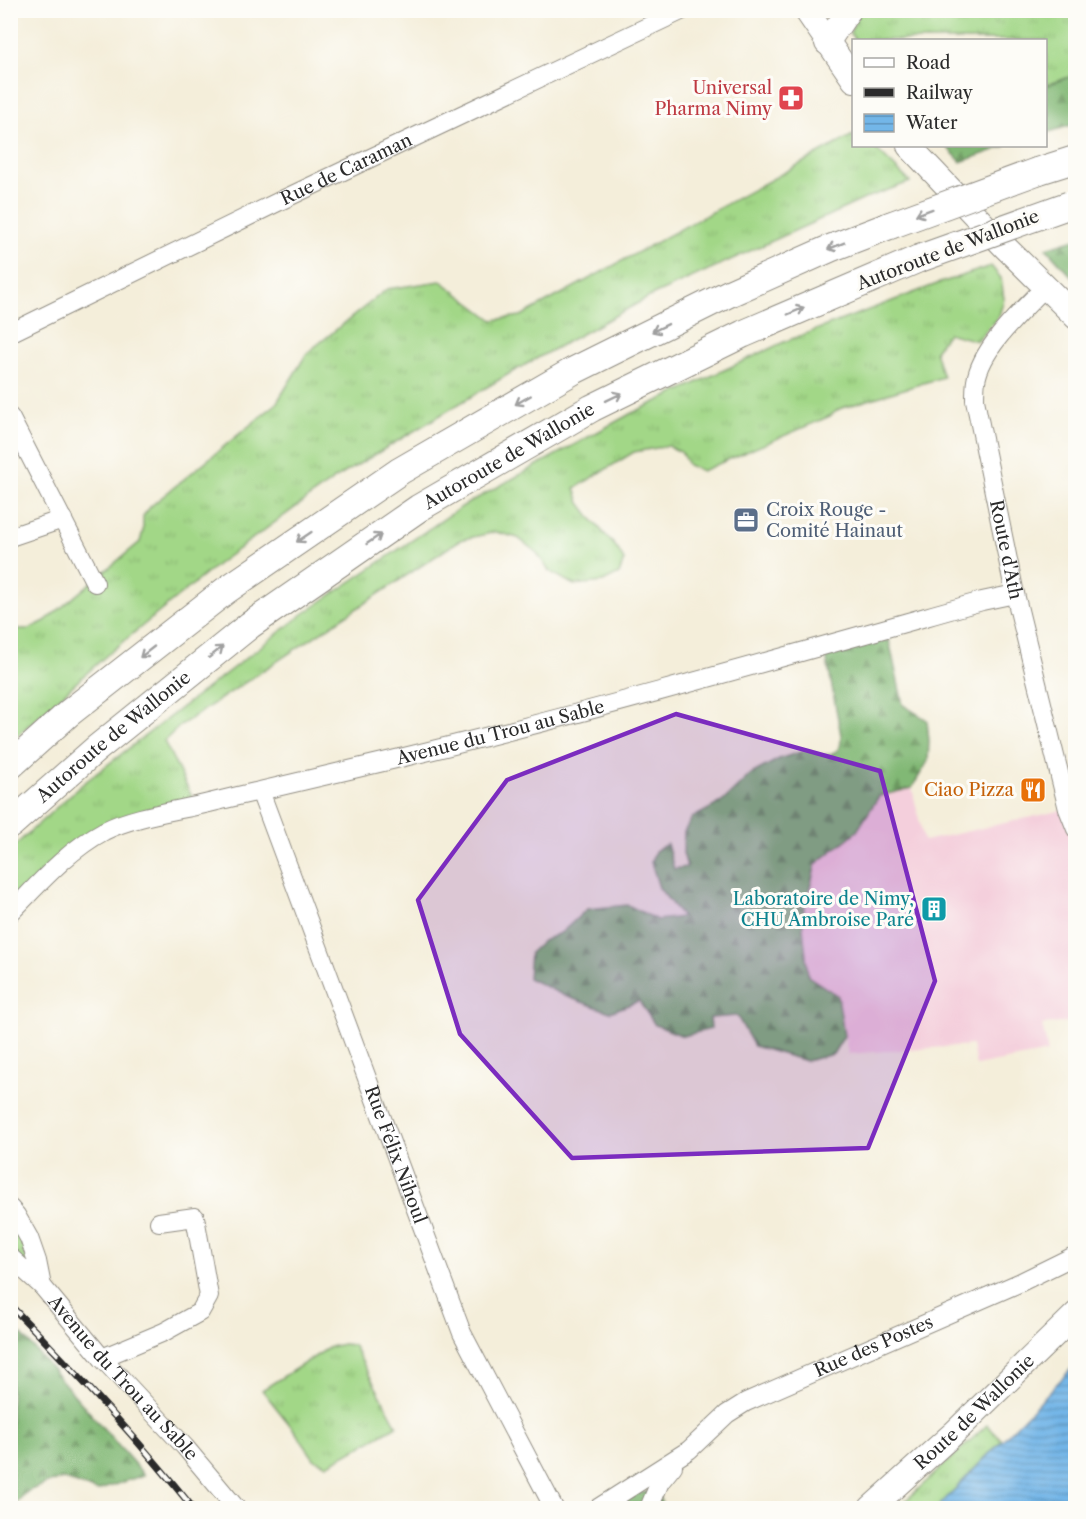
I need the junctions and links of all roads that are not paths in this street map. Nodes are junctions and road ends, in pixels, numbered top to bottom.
1 (682, 10) edge
2 (806, 10) edge
3 (849, 10) edge
4 (827, 44) junction
5 (852, 77) edge
6 (910, 147) edge
7 (1076, 159) edge
8 (1073, 205) edge
9 (1045, 287) junction
10 (1076, 316) edge
11 (10, 333) edge
12 (10, 417) edge
13 (63, 519) junction
14 (10, 537) edge
15 (95, 583) dead end
16 (1015, 594) junction
17 (10, 766) edge
18 (260, 791) junction
19 (10, 825) edge
20 (1076, 829) edge
21 (10, 913) edge
22 (10, 1208) edge
23 (159, 1222) dead end
24 (1076, 1256) edge
25 (10, 1257) edge
26 (42, 1286) junction
27 (1076, 1314) edge
28 (102, 1358) junction
29 (685, 1453) junction
30 (236, 1509) edge
31 (554, 1509) edge
32 (598, 1509) edge
33 (649, 1509) edge
34 (871, 1509) edge

1 - 11 street, Rue de Caraman
2 - 4 main road
3 - 4 main road
4 - 5 main road
6 - 9 main road
7 -> 17 highway, bridge
19 -> 8 highway, Autoroute de Wallonie, bridge
9 - 10 main road
9 - 16 street, Route d'Ath
12 - 13 street
13 - 14 street
13 - 15 street
16 - 18 street, Avenue du Trou au Sable
16 - 20 street, Route d'Ath
18 - 21 street, Avenue du Trou au Sable
18 - 31 street, Rue Félix Nihoul
22 - 26 street, Avenue du Trou au Sable
23 - 28 street
24 - 29 street, Rue des Postes
25 - 26 street
26 - 28 street, Avenue du Trou au Sable
27 - 34 main road, Route de Wallonie
28 - 30 street, Avenue du Trou au Sable
29 - 32 street, Rue des Postes
29 - 33 street, Rue des Postes

